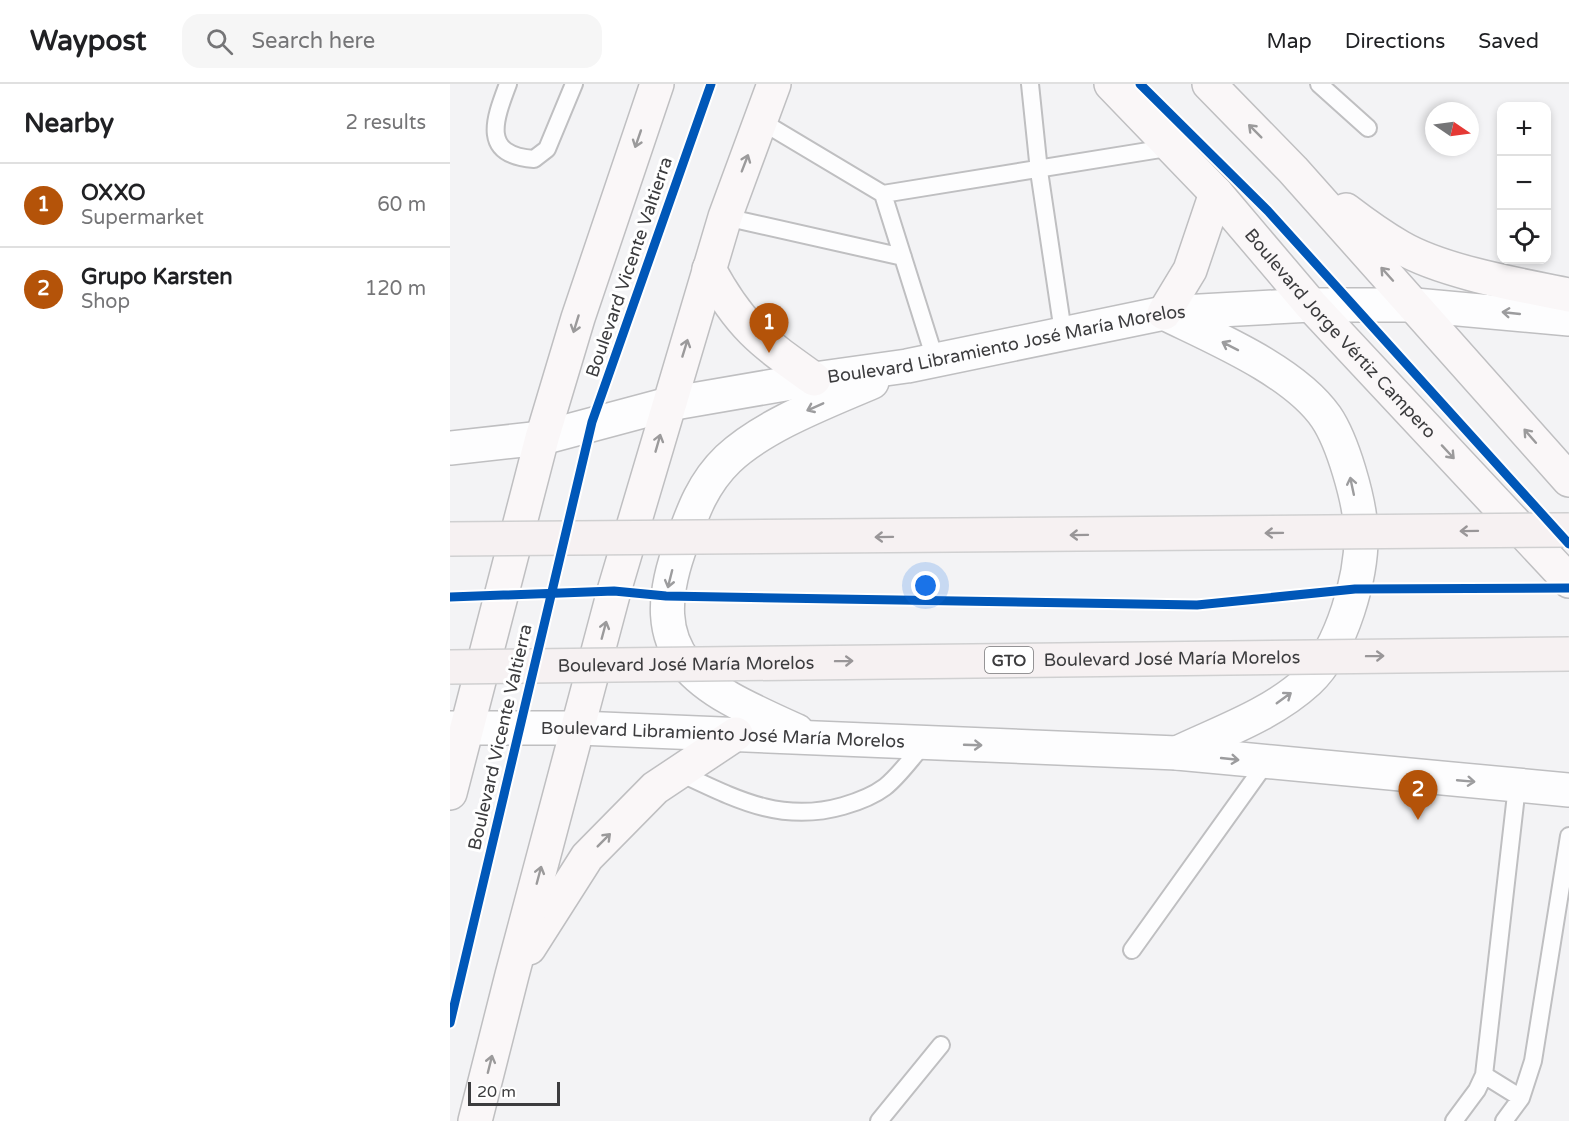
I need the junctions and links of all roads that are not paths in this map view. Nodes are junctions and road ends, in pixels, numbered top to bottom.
1 (508, 84) edge
2 (574, 84) edge
3 (657, 84) edge
4 (774, 84) edge
5 (1030, 84) edge
6 (1111, 84) edge
7 (1209, 84) edge
8 (1319, 84) edge
9 (761, 121) junction
10 (1368, 128) dead end
11 (1173, 147) junction
12 (1293, 170) junction
13 (1039, 171) junction
14 (1216, 193) junction
15 (883, 194) junction
16 (725, 217) junction
17 (903, 257) junction
18 (709, 269) junction
19 (1569, 295) edge
20 (1311, 305) junction
21 (1415, 305) junction
22 (1164, 313) junction
23 (1569, 319) edge
24 (1063, 332) junction
25 (921, 362) junction
26 (814, 379) junction
27 (669, 404) junction
28 (542, 438) junction
29 (450, 448) edge
30 (1569, 480) edge
31 (1569, 530) edge
32 (450, 539) edge
33 (1569, 581) edge
34 (1569, 654) edge
35 (450, 667) edge
36 (458, 728) edge
37 (579, 728) junction
38 (736, 734) junction
39 (816, 740) junction
40 (925, 742) junction
41 (1177, 753) junction
42 (1266, 763) junction
43 (677, 771) junction
44 (1517, 786) junction
45 (1569, 790) edge
46 (450, 793) edge
47 (1569, 836) edge
48 (1132, 950) dead end
49 (512, 975) junction
50 (941, 1045) dead end
51 (1484, 1075) junction
52 (1521, 1098) junction
53 (476, 1121) edge
54 (879, 1121) edge
55 (1454, 1121) edge
56 (1504, 1121) edge

1 - 2 lane
3 -> 28 main road, Boulevard Vicente Valtierra
4 - 9 main road
5 - 13 lane
6 - 11 main road, Boulevard Jorge Vértiz Campero
12 -> 7 main road
8 - 10 lane
9 - 15 lane
16 -> 9 main road
11 - 13 lane
11 - 14 main road, Boulevard Jorge Vértiz Campero
12 - 19 main road
21 -> 12 main road
13 - 15 lane
13 - 24 lane
14 - 20 main road, Boulevard Jorge Vértiz Campero
14 - 22 main road
15 - 17 lane
16 - 17 lane
16 - 18 main road
17 - 25 lane
18 - 26 main road
27 -> 18 main road
20 - 21 street, Boulevard Libramiento José María Morelos
20 - 22 street, Boulevard Libramiento José María Morelos
20 -> 33 main road, Boulevard Jorge Vértiz Campero
23 -> 21 street, Boulevard Libramiento José María Morelos
30 -> 21 main road
22 - 24 street, Boulevard Libramiento José María Morelos
41 -> 22 street
24 - 25 street, Boulevard Libramiento José María Morelos
25 - 26 street, Boulevard Libramiento José María Morelos
25 -> 39 street
26 - 27 street, Boulevard Libramiento José María Morelos
27 - 28 street, Boulevard Libramiento José María Morelos
37 -> 27 main road
28 - 29 street, Boulevard Libramiento José María Morelos
28 - 36 main road, Boulevard Vicente Valtierra
31 -> 32 main road, bridge
35 -> 34 main road, Boulevard José María Morelos / GTO, bridge
36 - 37 street, Boulevard Libramiento José María Morelos
36 - 46 main road, Boulevard Vicente Valtierra
37 - 38 street, Boulevard Libramiento José María Morelos
49 -> 37 main road
38 - 39 street, Boulevard Libramiento José María Morelos
38 - 43 main road
39 - 40 street, Boulevard Libramiento José María Morelos
40 -> 41 street, Boulevard Libramiento José María Morelos
40 - 43 lane
41 -> 42 street, Boulevard Libramiento José María Morelos
42 -> 44 street, Boulevard Libramiento José María Morelos
42 - 48 lane
49 -> 43 main road
44 - 45 street, Boulevard Libramiento José María Morelos
44 - 51 lane
47 - 52 lane
53 -> 49 main road
50 - 54 lane
51 - 52 lane
51 - 55 lane
52 - 56 lane

